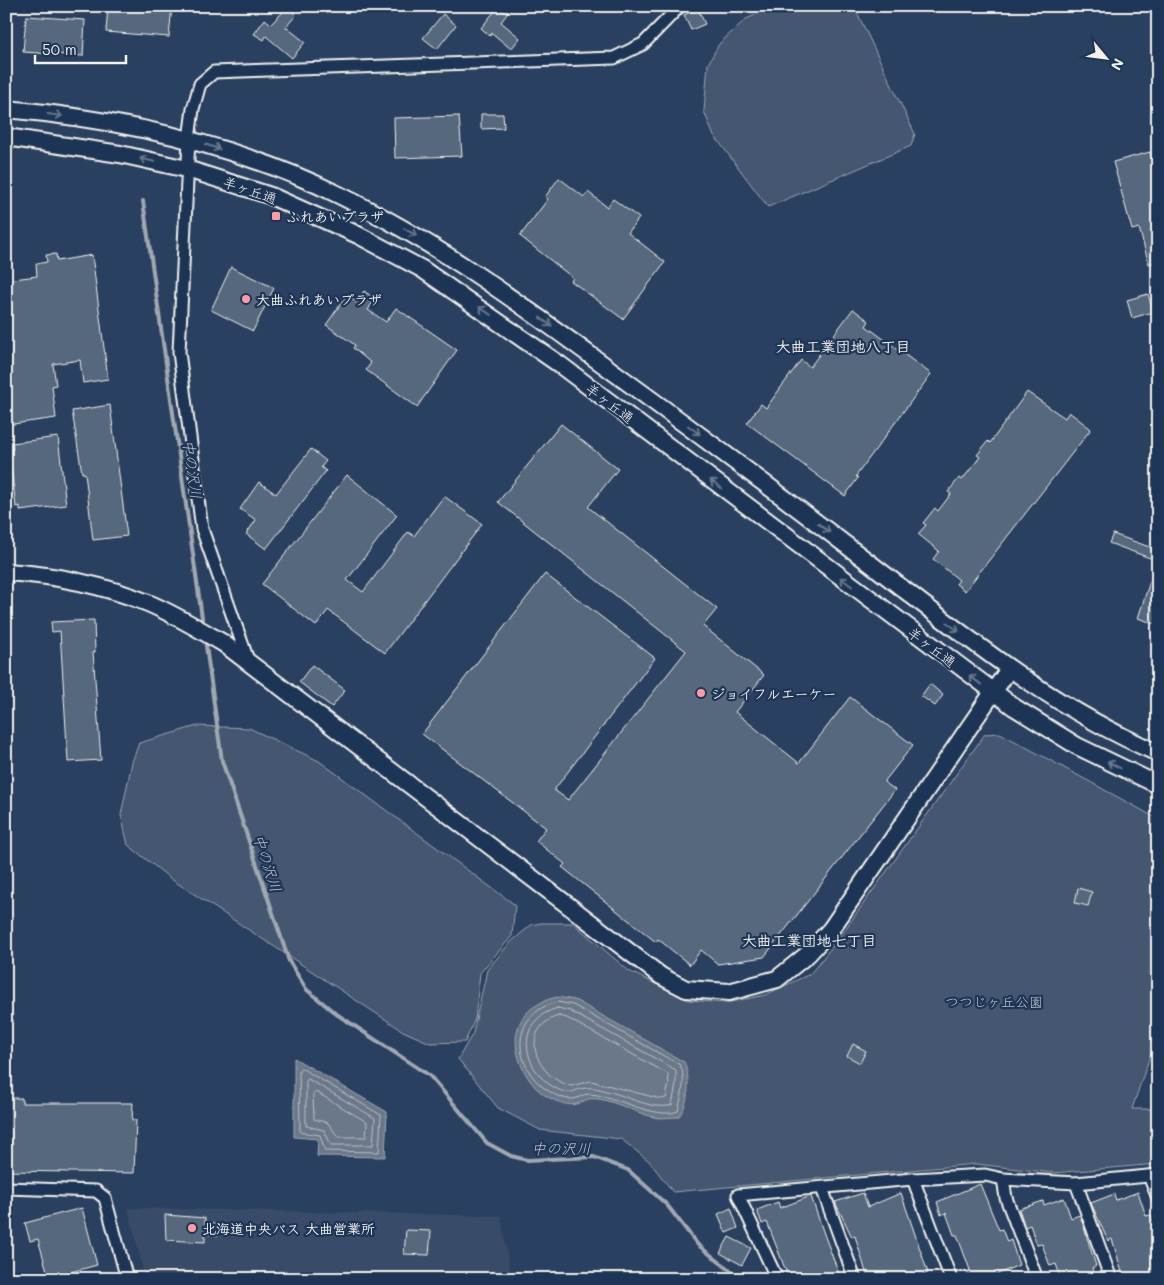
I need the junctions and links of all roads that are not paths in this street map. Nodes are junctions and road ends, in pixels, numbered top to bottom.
1 (680, 6) edge
2 (6, 109) edge
3 (6, 137) edge
4 (189, 139) junction
5 (187, 169) junction
6 (6, 572) edge
7 (248, 660) junction
8 (1009, 669) junction
9 (994, 693) junction
10 (1158, 753) edge
11 (1158, 785) edge
12 (1153, 1176) edge
13 (914, 1179) junction
14 (1003, 1179) junction
15 (1076, 1183) junction
16 (6, 1188) edge
17 (822, 1188) junction
18 (1158, 1198) edge
19 (947, 1278) edge
20 (127, 1279) edge
21 (777, 1279) edge
22 (855, 1279) edge
23 (1037, 1279) edge
24 (1111, 1279) edge

1 - 4 street
2 -> 4 main road, 羊ヶ丘通
5 -> 3 main road, 羊ヶ丘通
4 - 5 street
4 -> 8 main road, 羊ヶ丘通
5 - 7 street
9 -> 5 main road, 羊ヶ丘通
6 - 7 main road
7 - 9 main road
8 - 9 main road
8 - 10 main road, 羊ヶ丘通
11 -> 9 main road, 羊ヶ丘通
12 - 15 street
12 - 18 street
13 - 14 street
13 - 17 street
13 - 19 street
14 - 15 street
14 - 23 street
15 - 24 street
16 - 20 street
17 - 21 street
17 - 22 street

